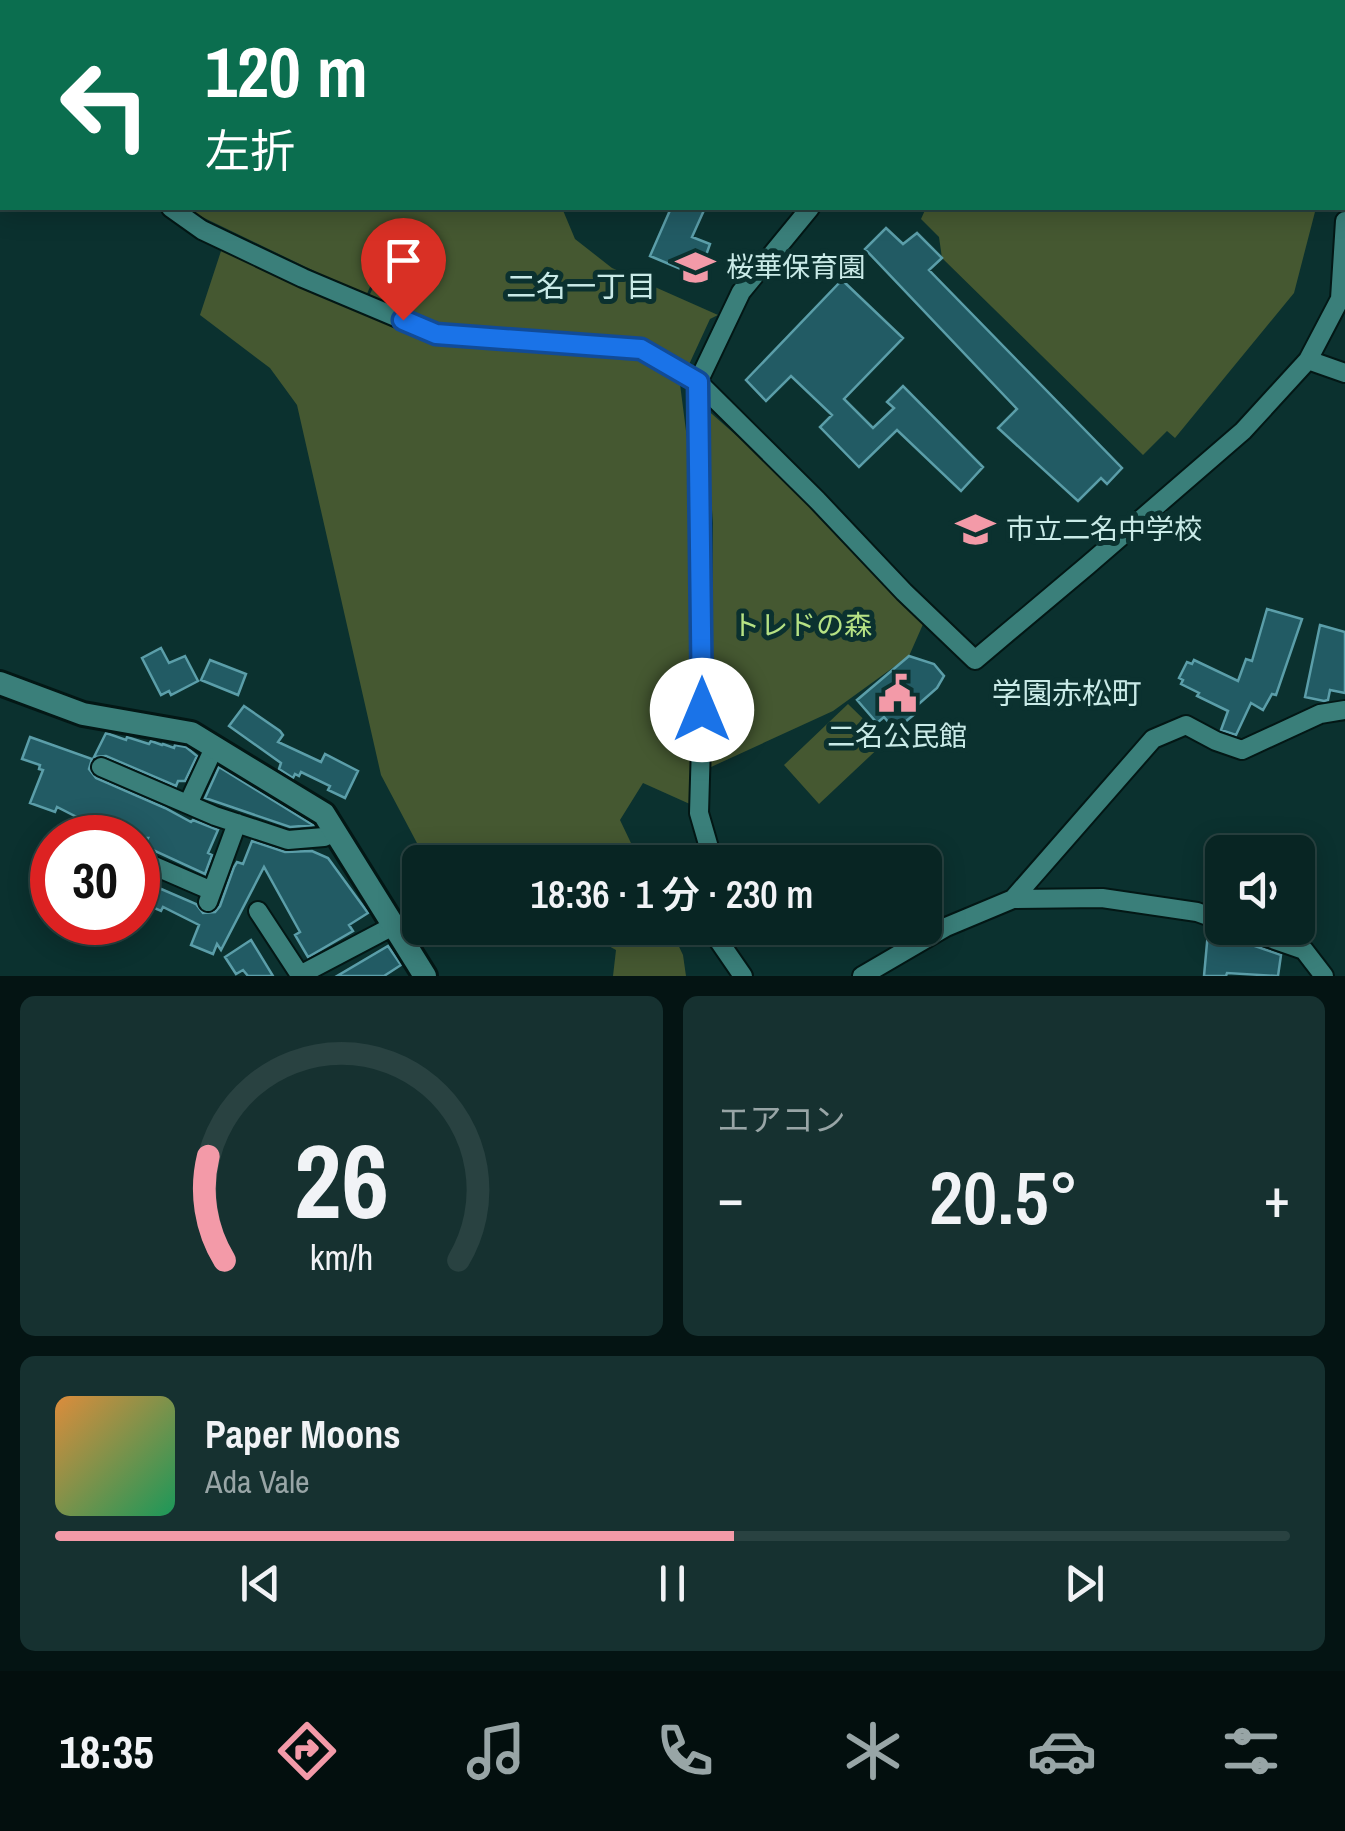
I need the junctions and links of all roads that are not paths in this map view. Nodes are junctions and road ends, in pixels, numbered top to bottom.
1 (175, 210) edge
2 (808, 210) edge
3 (1345, 221) edge
4 (1308, 360) junction
5 (1345, 373) edge
6 (698, 382) junction
7 (0, 683) edge
8 (1345, 710) edge
9 (214, 748) junction
10 (101, 767) dead end
11 (188, 804) junction
12 (238, 823) junction
13 (335, 832) junction
14 (708, 845) edge
15 (160, 870) edge
16 (1012, 899) junction
17 (258, 911) dead end
18 (1205, 915) edge
19 (392, 926) junction
20 (722, 945) edge
21 (1290, 945) edge
22 (425, 976) edge
23 (743, 976) edge
24 (862, 976) edge
25 (1324, 976) edge

1 - 6 street
2 - 6 street
3 - 4 street
4 - 5 street
4 - 6 street
6 - 14 street
7 - 9 street
8 - 16 street
9 - 11 street
9 - 13 street
10 - 11 street
11 - 12 street
12 - 13 street
12 - 15 street
13 - 19 street
16 - 18 street
16 - 24 street
17 - 19 street
19 - 22 street
20 - 23 street
21 - 25 street

